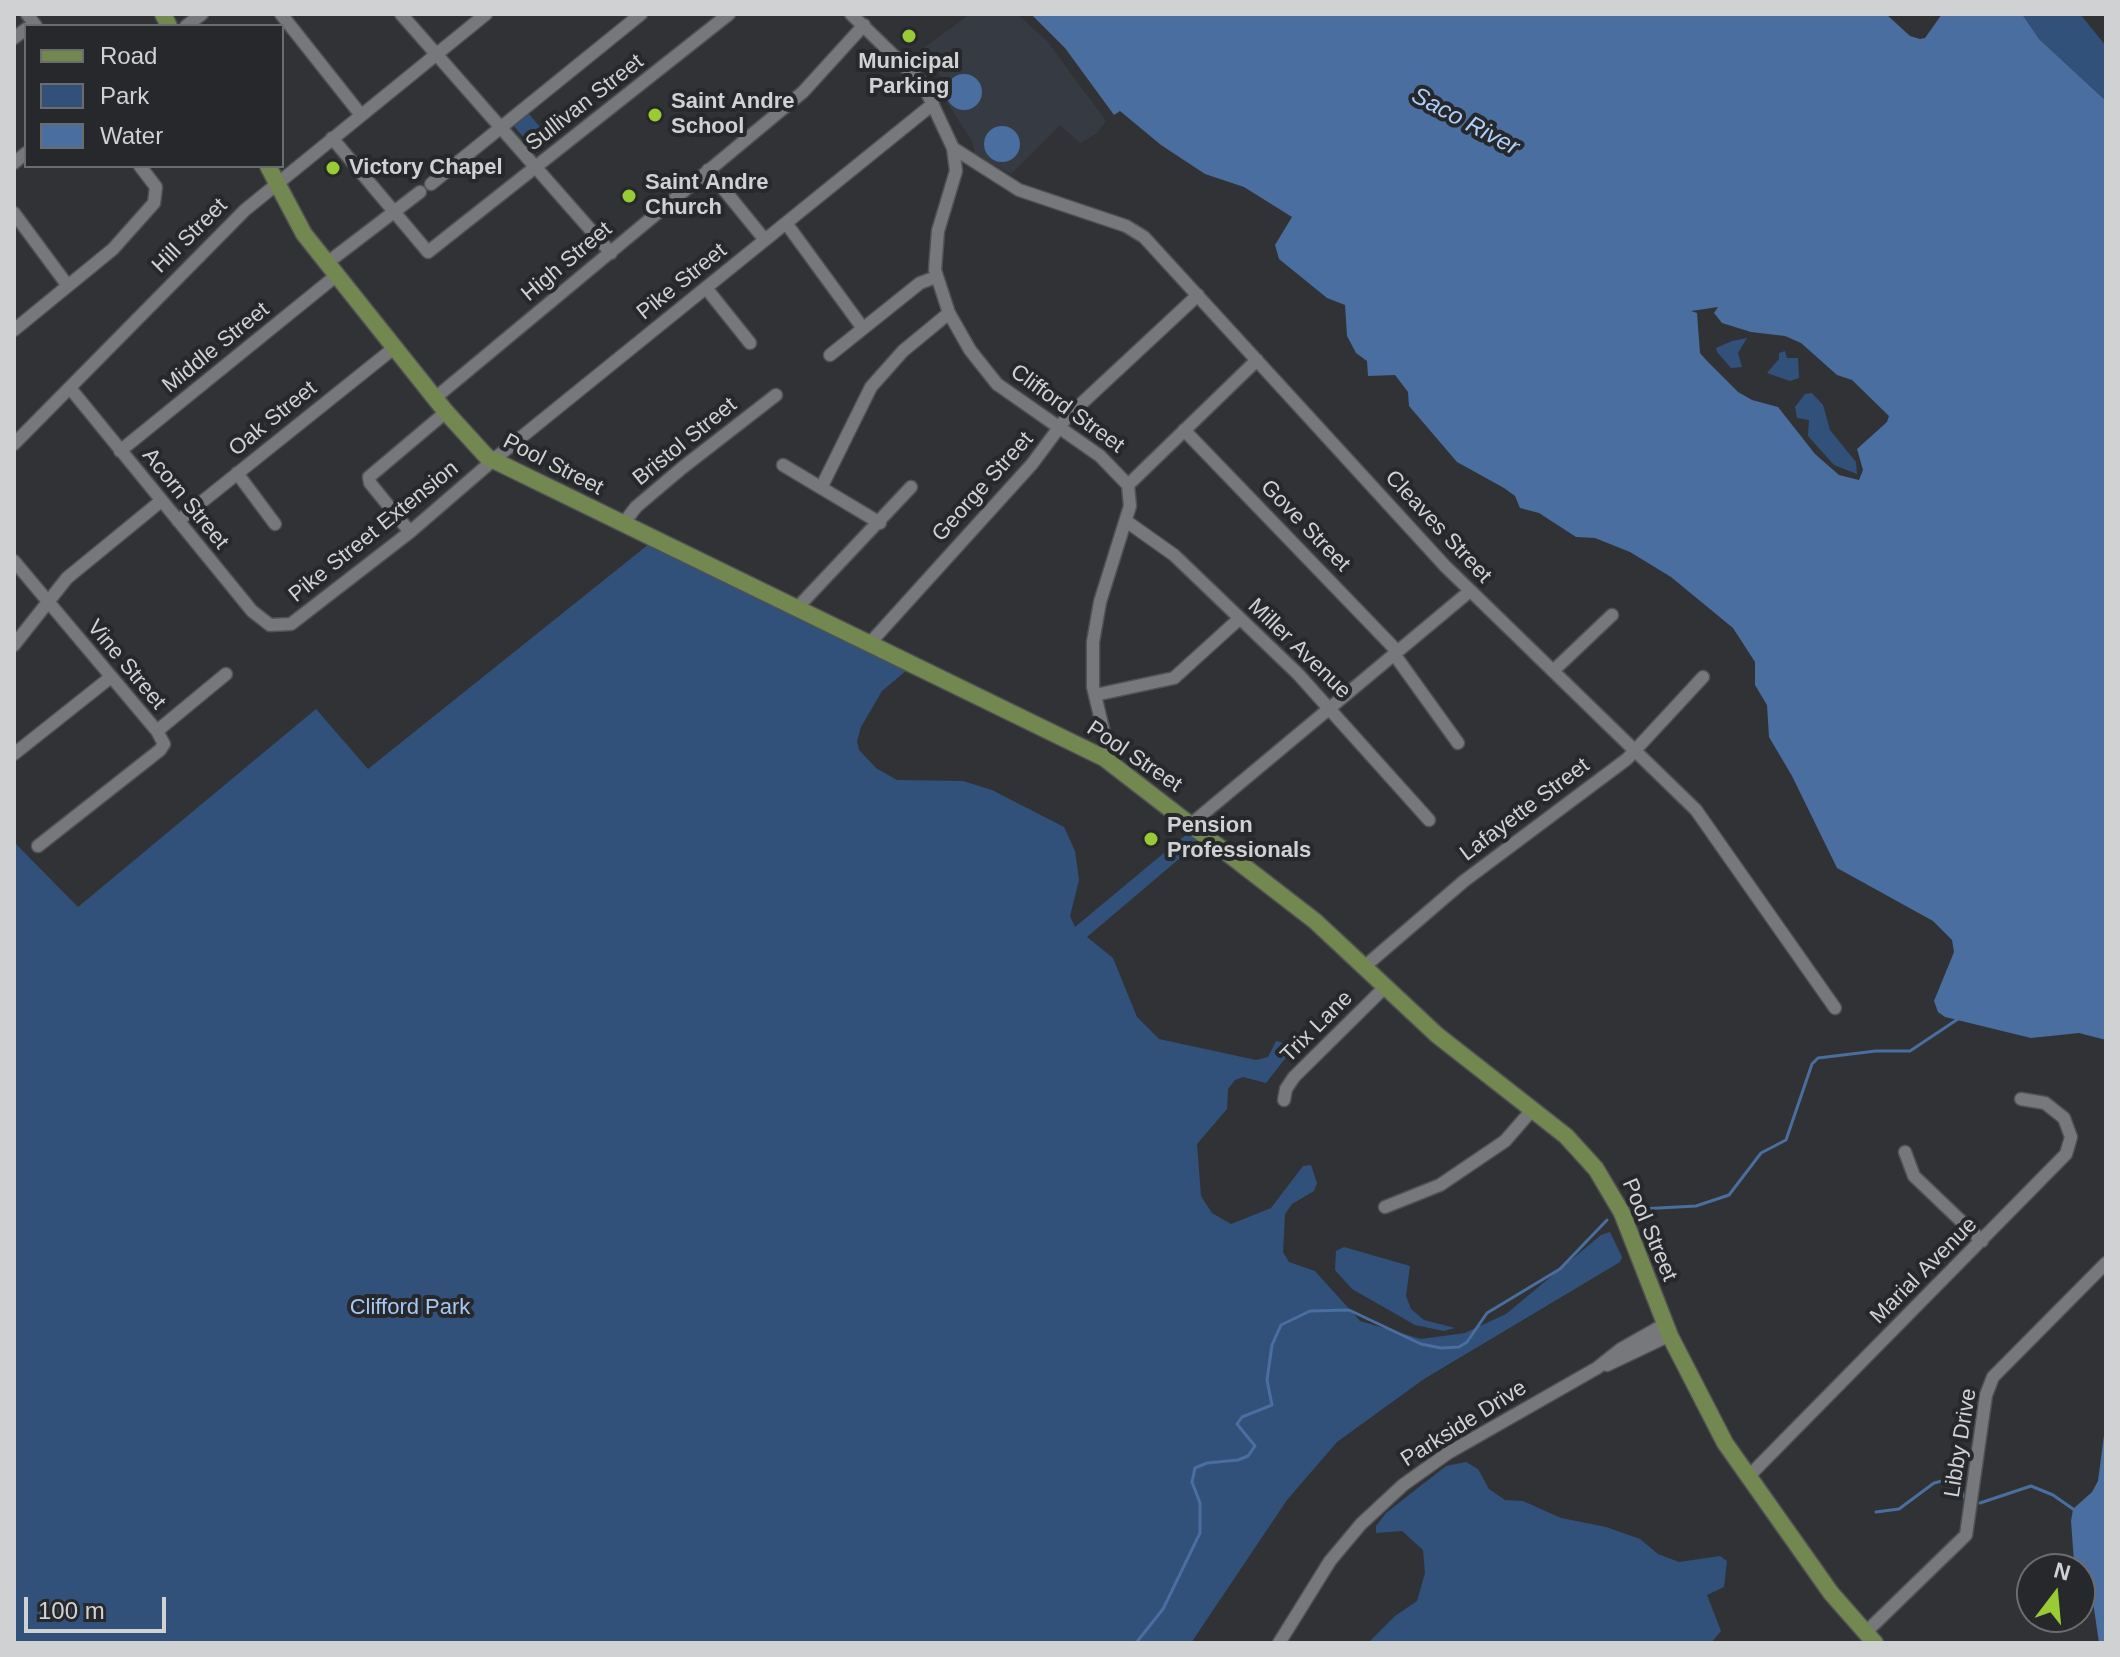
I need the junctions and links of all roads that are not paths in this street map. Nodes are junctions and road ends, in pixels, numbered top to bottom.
1 (281, 14) edge
2 (401, 14) edge
3 (486, 14) edge
4 (618, 14) edge
5 (641, 14) edge
6 (729, 14) edge
7 (851, 14) edge
8 (864, 25) junction
9 (627, 26) junction
10 (435, 55) junction
11 (933, 104) junction
12 (361, 115) junction
13 (500, 128) junction
14 (332, 138) junction
15 (953, 148) junction
16 (142, 168) edge
17 (269, 168) edge
18 (535, 168) junction
19 (708, 170) junction
20 (276, 184) junction
21 (431, 184) dead end
22 (420, 192) dead end
23 (394, 212) junction
24 (14, 213) edge
25 (786, 223) junction
26 (765, 240) junction
27 (611, 253) junction
28 (332, 269) junction
29 (936, 277) junction
30 (68, 286) junction
31 (706, 288) junction
32 (1198, 295) junction
33 (949, 313) junction
34 (862, 327) junction
35 (14, 330) edge
36 (750, 343) dead end
37 (394, 348) junction
38 (830, 355) dead end
39 (1257, 360) junction
40 (70, 388) junction
41 (776, 395) dead end
42 (435, 398) junction
43 (446, 412) junction
44 (1060, 426) junction
45 (1184, 430) junction
46 (16, 437) edge
47 (120, 451) junction
48 (492, 461) junction
49 (783, 465) dead end
50 (237, 473) junction
51 (1128, 485) junction
52 (911, 487) dead end
53 (821, 488) junction
54 (161, 501) junction
55 (178, 521) junction
56 (1126, 521) junction
57 (880, 523) junction
58 (275, 524) dead end
59 (623, 524) junction
60 (410, 532) junction
61 (14, 561) edge
62 (1470, 591) junction
63 (47, 602) junction
64 (797, 608) junction
65 (1612, 615) dead end
66 (1239, 619) junction
67 (276, 626) joint
68 (870, 643) junction
69 (14, 645) edge
70 (1395, 652) junction
71 (1553, 671) junction
72 (226, 674) dead end
73 (111, 677) junction
74 (1703, 677) dead end
75 (1095, 695) junction
76 (1330, 706) junction
77 (157, 731) junction
78 (1458, 743) dead end
79 (1634, 750) junction
80 (14, 754) edge
81 (1104, 758) junction
82 (1429, 820) dead end
83 (1191, 824) junction
84 (38, 846) dead end
85 (1364, 967) junction
86 (1385, 987) junction
87 (1835, 1008) dead end
88 (2021, 1099) dead end
89 (1284, 1100) dead end
90 (1532, 1110) junction
91 (1905, 1152) dead end
92 (1385, 1207) dead end
93 (1982, 1241) junction
94 (2106, 1263) edge
95 (1667, 1329) junction
96 (1748, 1477) junction
97 (1870, 1638) edge
98 (1279, 1643) edge

1 - 12 street
2 - 10 street
3 - 10 street, Hill Street
4 - 9 street
5 - 9 street
6 - 18 street, Sullivan Street
7 - 8 street
8 - 11 street
8 - 19 street, High Street
9 - 13 street
10 - 12 street, Hill Street
10 - 13 street
11 - 15 street
11 - 25 street, Pike Street
12 - 14 street, Hill Street
13 - 18 street
13 - 21 street
14 - 20 street, Hill Street
14 - 23 street
15 - 29 street, Clifford Street
15 - 32 street, Cleaves Street
16 - 30 street
17 - 20 main road, Pool Street
18 - 23 street, Sullivan Street
18 - 27 street
19 - 26 street
19 - 27 street, High Street
20 - 28 main road, Pool Street
20 - 40 street, Hill Street
22 - 23 street, Middle Street
23 - 28 street, Middle Street
24 - 30 street
25 - 26 street, Pike Street
25 - 34 street
26 - 31 street, Pike Street
27 - 42 street, High Street
28 - 37 main road, Pool Street
28 - 47 street, Middle Street
29 - 33 street, Clifford Street
29 - 34 street
30 - 35 street
31 - 36 street
31 - 48 street, Pike Street
32 - 39 street, Cleaves Street
32 - 44 street, George Street
33 - 44 street, Clifford Street
33 - 53 street
34 - 38 street
37 - 42 main road, Pool Street
37 - 50 street, Oak Street
39 - 45 street
39 - 62 street, Cleaves Street
40 - 46 street, Hill Street
40 - 47 street, Acorn Street
41 - 59 street, Bristol Street
42 - 43 main road, Pool Street
43 - 48 main road, Pool Street
43 - 60 street
44 - 51 street, Clifford Street
44 - 68 street, George Street
45 - 51 street
45 - 70 street, Gove Street
47 - 54 street, Acorn Street
48 - 59 main road, Pool Street
48 - 60 street, Pike Street Extension
49 - 53 street
50 - 55 street, Oak Street
50 - 58 street
51 - 56 street, Clifford Street
52 - 57 street
53 - 57 street
54 - 55 street, Acorn Street
54 - 63 street
55 - 67 street, Acorn Street
56 - 66 street, Miller Avenue
56 - 75 street, Clifford Street
57 - 64 street
59 - 64 main road, Pool Street
60 - 67 street, Pike Street Extension
61 - 63 street, Vine Street
62 - 70 street
62 - 71 street, Cleaves Street
63 - 69 street
63 - 73 street, Vine Street
64 - 68 main road, Pool Street
65 - 71 street
66 - 75 street
66 - 76 street, Miller Avenue
68 - 81 main road, Pool Street
70 - 76 street
70 - 78 street, Gove Street
71 - 79 street, Cleaves Street
72 - 77 street
73 - 77 street, Vine Street
73 - 80 street
74 - 79 street, Lafayette Street
75 - 81 street, Clifford Street
76 - 82 street, Miller Avenue
76 - 83 street
77 - 84 street, Vine Street
79 - 85 street, Lafayette Street
79 - 87 street, Cleaves Street
81 - 83 main road, Pool Street
83 - 85 main road, Pool Street
85 - 86 main road, Pool Street
86 - 89 street, Trix Lane
86 - 90 main road, Pool Street
88 - 93 street, Marial Avenue
90 - 92 street
90 - 95 main road, Pool Street
91 - 93 street
93 - 96 street, Marial Avenue
94 - 97 street, Libby Drive
95 - 96 main road, Pool Street
95 - 98 street, Parkside Drive
96 - 97 main road, Pool Street

